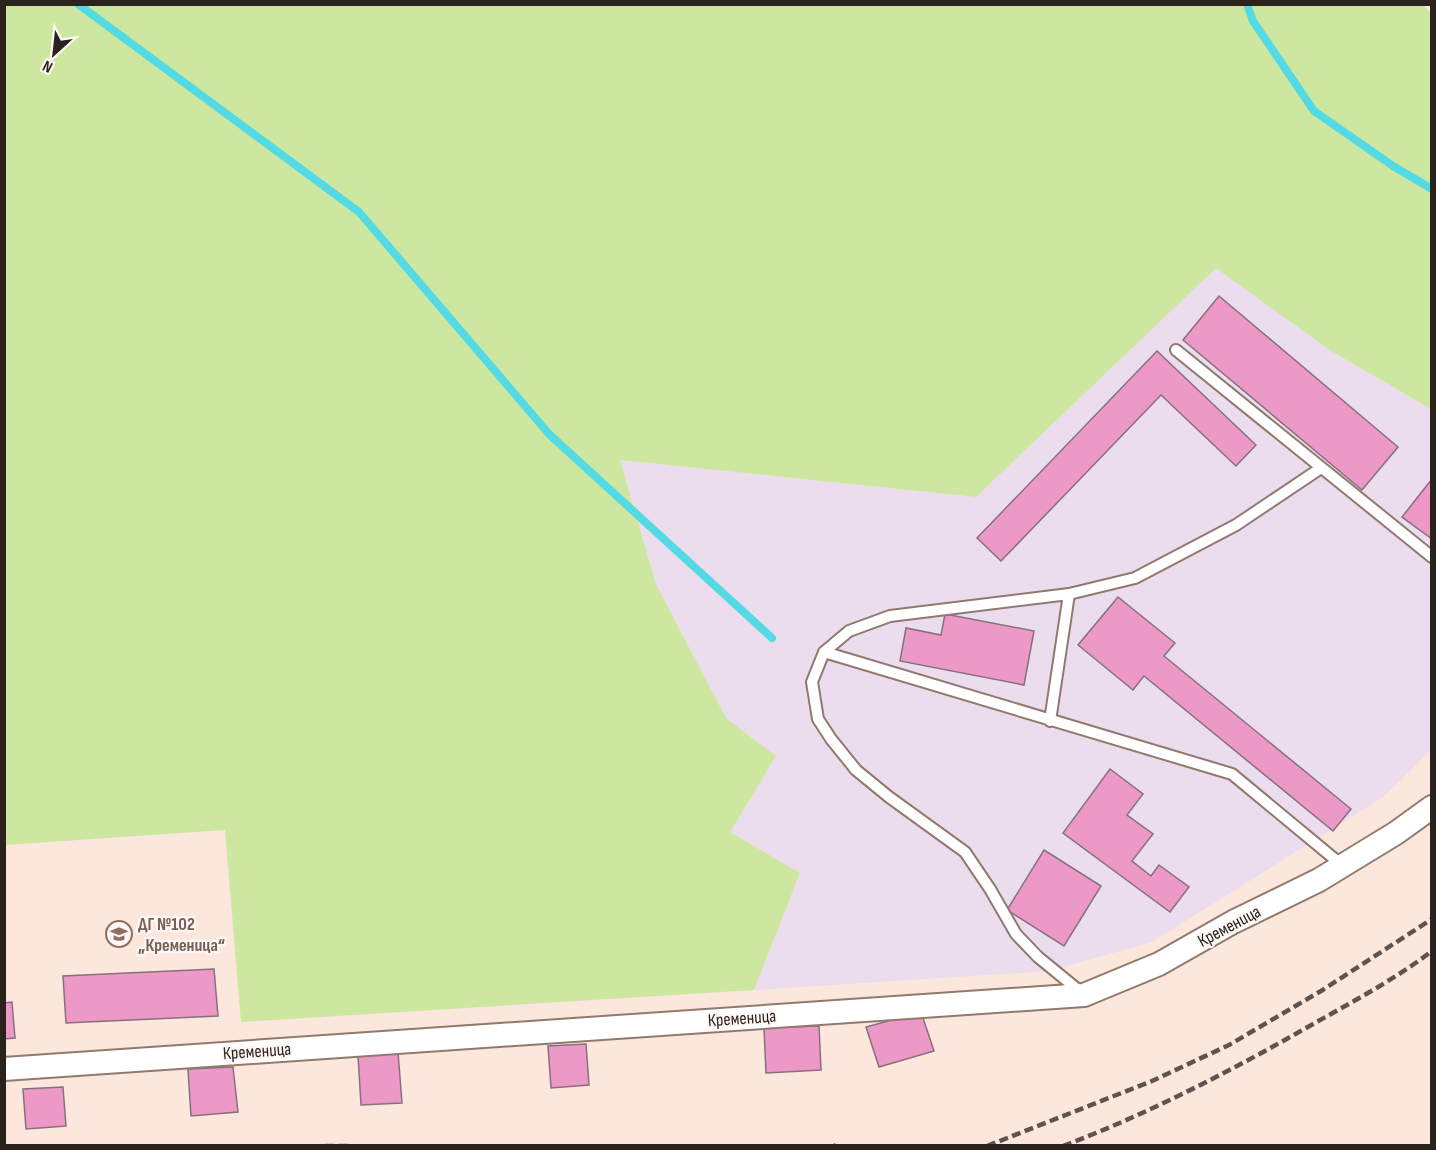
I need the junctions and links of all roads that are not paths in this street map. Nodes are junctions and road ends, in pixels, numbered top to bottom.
1 (1176, 350) dead end
2 (1321, 468) junction
3 (1431, 557) edge
4 (1069, 594) junction
5 (824, 652) junction
6 (1050, 721) junction
7 (1431, 807) edge
8 (1343, 866) junction
9 (1084, 994) junction
10 (4, 1069) edge

1 - 2 lane
2 - 3 lane
2 - 4 lane
4 - 5 lane
4 - 6 lane
5 - 6 lane
5 - 9 lane
6 - 8 lane
7 - 8 street, Кременица
8 - 9 street, Кременица
9 - 10 street, Кременица

